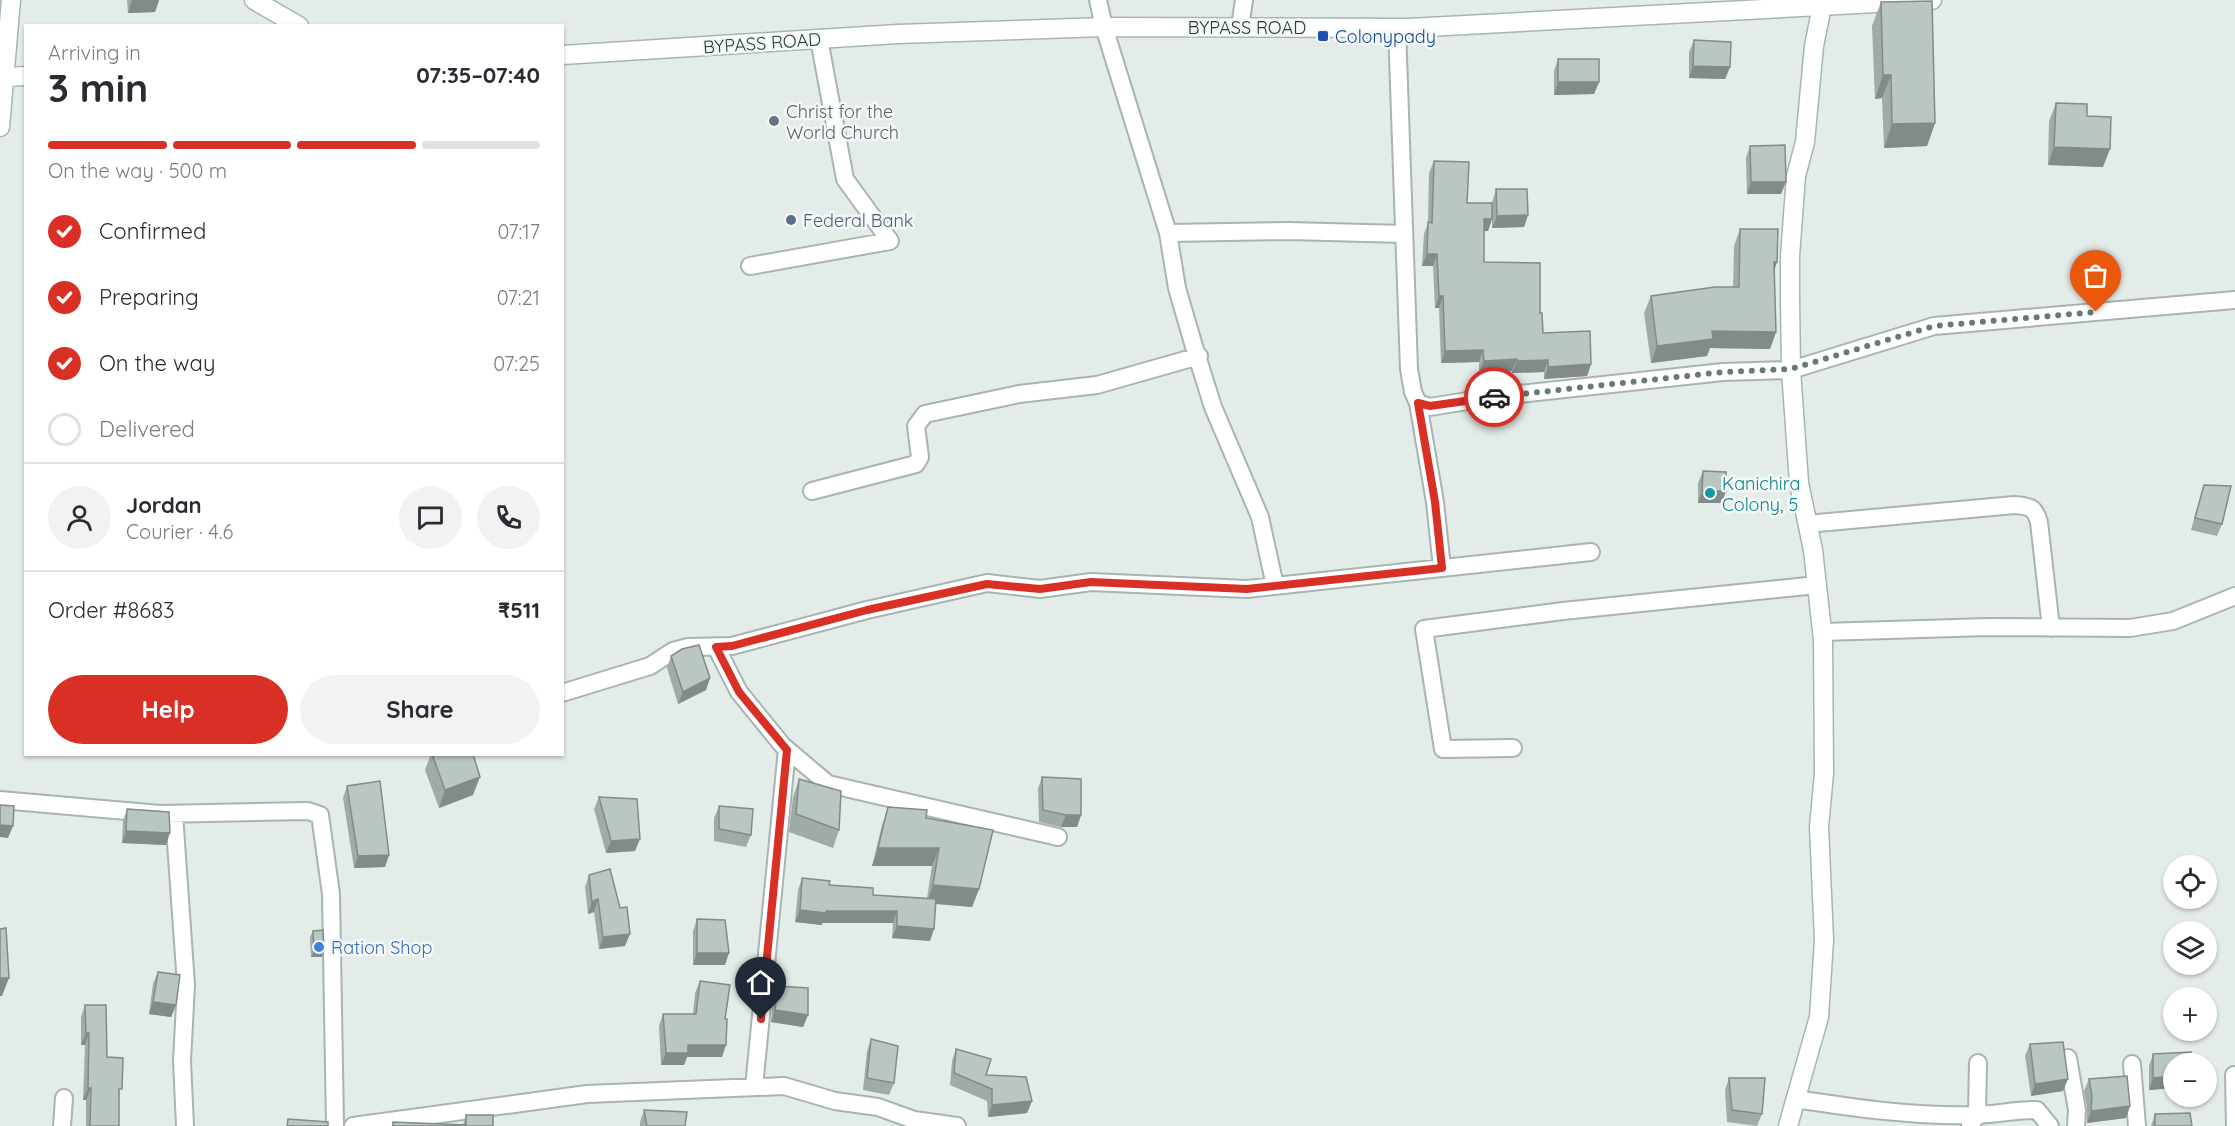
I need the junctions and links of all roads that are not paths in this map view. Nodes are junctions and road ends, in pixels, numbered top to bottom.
1 (11, 0) edge
2 (254, 0) edge
3 (1098, 0) edge
4 (1244, 0) edge
5 (1932, 0) edge
6 (1822, 6) junction
7 (296, 24) edge
8 (1104, 27) junction
9 (1240, 27) junction
10 (1397, 28) junction
11 (819, 39) junction
12 (564, 55) edge
13 (24, 76) edge
14 (6, 77) junction
15 (0, 127) edge
16 (1168, 233) junction
17 (1404, 234) junction
18 (750, 266) dead end
19 (2235, 300) edge
20 (1199, 356) junction
21 (1791, 369) junction
22 (1418, 403) junction
23 (812, 491) dead end
24 (1808, 524) junction
25 (1590, 552) dead end
26 (1442, 568) junction
27 (1817, 585) junction
28 (1275, 586) junction
29 (2235, 596) edge
30 (2051, 628) junction
31 (1822, 632) junction
32 (716, 647) junction
33 (564, 692) edge
34 (1513, 748) dead end
35 (787, 750) junction
36 (0, 800) edge
37 (174, 814) junction
38 (1058, 837) dead end
39 (2068, 1058) edge
40 (1978, 1063) dead end
41 (2132, 1064) dead end
42 (2234, 1076) edge
43 (754, 1087) junction
44 (64, 1098) dead end
45 (1795, 1099) junction
46 (1973, 1120) edge
47 (2044, 1123) edge
48 (62, 1126) edge
49 (185, 1126) edge
50 (335, 1126) edge
51 (352, 1126) edge
52 (957, 1126) edge
53 (1788, 1126) edge
54 (2076, 1126) edge
55 (2137, 1126) edge
56 (2235, 1126) edge

1 - 14 main road
2 - 7 main road
3 - 8 street
4 - 9 street
5 - 6 main road, BYPASS ROAD
6 - 10 main road, BYPASS ROAD
6 - 21 main road
8 - 9 main road, BYPASS ROAD
8 - 11 main road, BYPASS ROAD
8 - 16 street
9 - 10 main road, BYPASS ROAD
10 - 17 street
11 - 12 main road, BYPASS ROAD
11 - 18 street
13 - 14 main road
14 - 15 main road
16 - 17 street
16 - 20 street
17 - 22 street
19 - 21 street
20 - 23 street
20 - 28 street
21 - 22 street
21 - 24 main road
22 - 26 street
24 - 27 main road
24 - 30 street
25 - 26 street
26 - 28 street
27 - 31 main road
27 - 34 street
28 - 32 street
29 - 30 street
30 - 31 street
31 - 45 main road
32 - 33 street
32 - 35 street
35 - 38 street
35 - 43 street
36 - 37 street
37 - 49 street
37 - 50 street
39 - 54 street
40 - 46 street
41 - 55 street
42 - 56 street
43 - 51 street
43 - 52 street
44 - 48 street
45 - 46 street
45 - 53 main road
46 - 47 street

